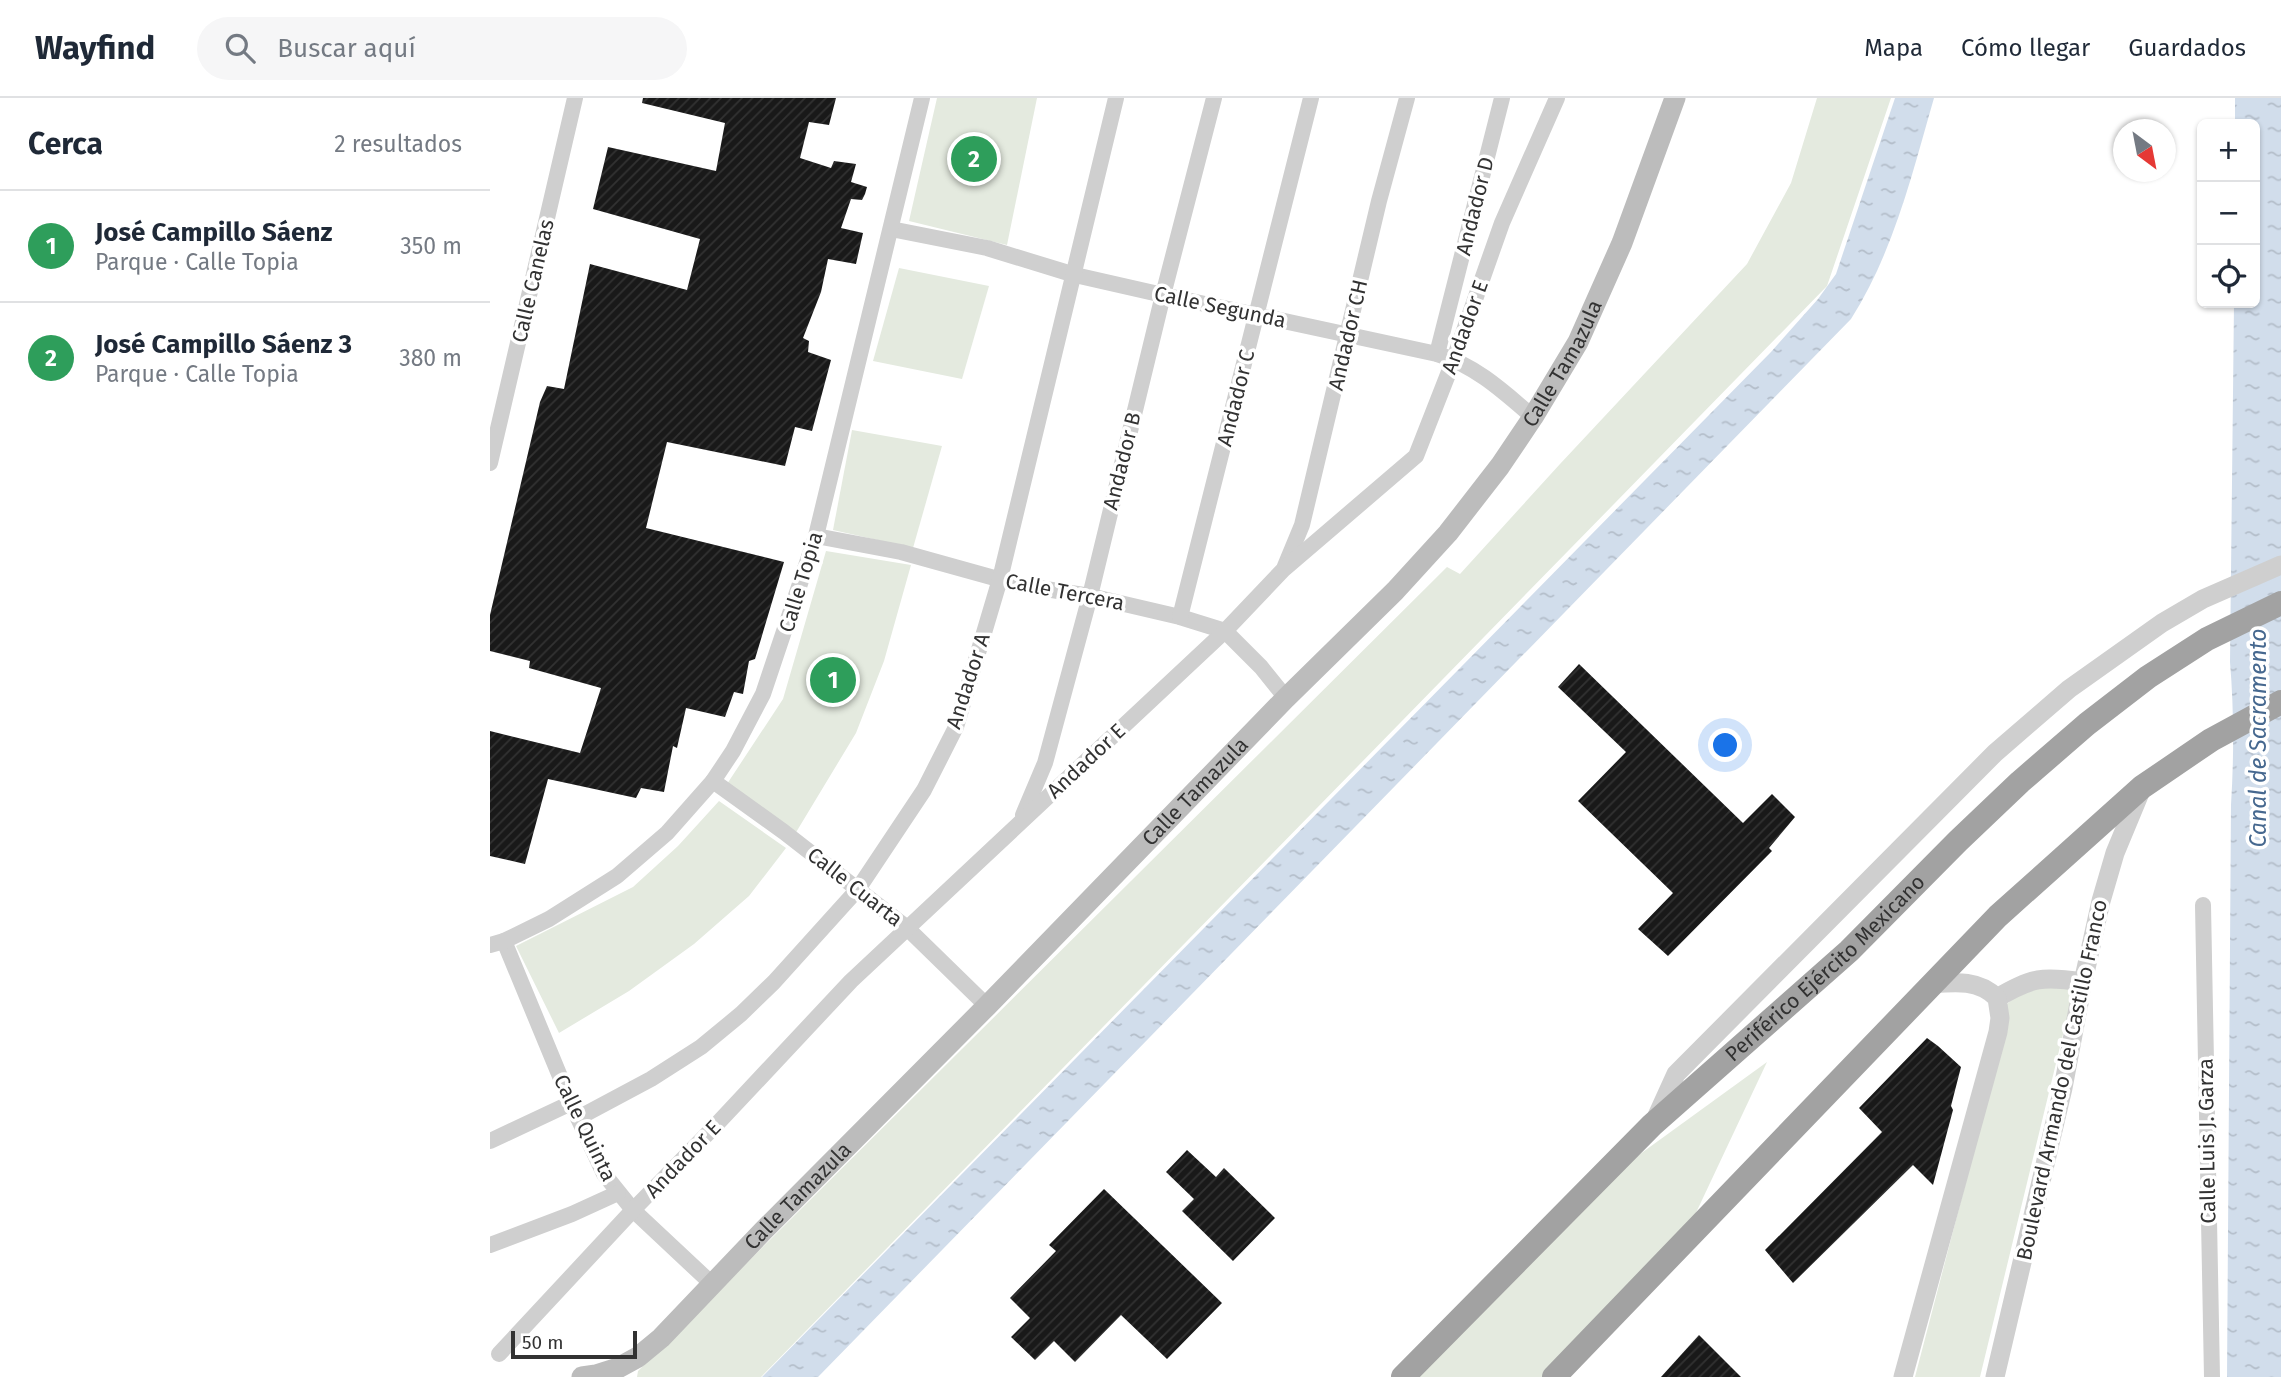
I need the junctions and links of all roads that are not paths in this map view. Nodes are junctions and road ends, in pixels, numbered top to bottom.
1 (575, 98) edge
2 (922, 98) edge
3 (1116, 98) edge
4 (1214, 98) edge
5 (1311, 98) edge
6 (1407, 98) edge
7 (1502, 98) edge
8 (1557, 98) edge
9 (1675, 98) edge
10 (1473, 214) junction
11 (1502, 223) junction
12 (891, 229) junction
13 (1075, 275) junction
14 (1163, 295) junction
15 (1258, 315) junction
16 (1349, 334) junction
17 (1437, 354) junction
18 (1454, 359) junction
19 (1533, 417) junction
20 (490, 463) edge
21 (816, 536) junction
22 (2281, 565) edge
23 (1283, 570) junction
24 (1000, 579) junction
25 (1090, 596) junction
26 (2281, 603) edge
27 (1180, 617) junction
28 (1225, 631) junction
29 (1286, 698) junction
30 (2281, 702) edge
31 (713, 781) junction
32 (2142, 787) junction
33 (1020, 821) junction
34 (858, 889) junction
35 (2203, 905) dead end
36 (906, 927) junction
37 (497, 943) edge
38 (2083, 982) junction
39 (1931, 984) junction
40 (1997, 998) junction
41 (987, 1006) junction
42 (570, 1103) junction
43 (578, 1118) junction
44 (1653, 1125) junction
45 (490, 1141) edge
46 (618, 1193) junction
47 (633, 1210) junction
48 (490, 1245) edge
49 (712, 1284) junction
50 (499, 1354) dead end
51 (582, 1377) edge
52 (1403, 1377) edge
53 (1554, 1377) edge
54 (1903, 1377) edge
55 (1996, 1377) edge
56 (2212, 1377) edge

1 - 20 street, Calle Canelas
2 - 12 street, Calle Topia
3 - 13 street, Andador A
4 - 14 street, Andador B
5 - 15 street, Andador C
6 - 16 street, Andador CH
7 - 10 street, Andador D
8 - 11 street, Andador E
9 - 19 main road, Calle Tamazula
10 - 11 street
10 - 17 street, Andador D
11 - 18 street, Andador E
12 - 13 street, Calle Segunda
12 - 21 street, Calle Topia
13 - 14 street, Calle Segunda
13 - 24 street, Andador A
14 - 15 street, Calle Segunda
14 - 25 street, Andador B
15 - 16 street, Calle Segunda
15 - 27 street, Andador C
16 - 17 street, Calle Segunda
16 - 23 street, Andador CH
17 - 18 street, Calle Segunda
18 - 19 street, Calle Segunda
18 - 23 street, Andador E
19 - 29 main road, Calle Tamazula
21 - 24 street, Calle Tercera
21 - 31 street, Calle Topia
22 - 44 street
23 - 28 street, Andador E
24 - 25 street, Calle Tercera
24 - 34 street, Andador A
25 - 27 street, Calle Tercera
25 - 33 street, Andador B
26 - 44 highway, Periférico Ejército Mexicano
27 - 28 street, Calle Tercera
28 - 29 street, Calle Tercera
28 - 33 street, Andador E
29 - 41 main road, Calle Tamazula
30 - 32 highway
31 - 34 street, Calle Cuarta
31 - 37 street, Calle Topia
32 - 38 street, Boulevard Armando del Castillo Franco
32 - 39 highway
33 - 36 street, Andador E
34 - 36 street, Calle Cuarta
34 - 43 street, Andador A
35 - 56 street, Calle Luis J. Garza
36 - 41 street, Calle Cuarta
36 - 47 street, Andador E
37 - 42 street, Calle Quinta
38 - 40 street
38 - 55 street, Boulevard Armando del Castillo Franco
39 - 40 street
39 - 53 highway
40 - 54 street
41 - 49 main road, Calle Tamazula
42 - 43 street, Calle Quinta
42 - 45 street
43 - 46 street, Calle Quinta
44 - 52 highway, Periférico Ejército Mexicano
46 - 47 street, Calle Quinta
46 - 48 street
47 - 49 street, Calle Quinta
47 - 50 street, Andador E
49 - 51 main road, Calle Tamazula

